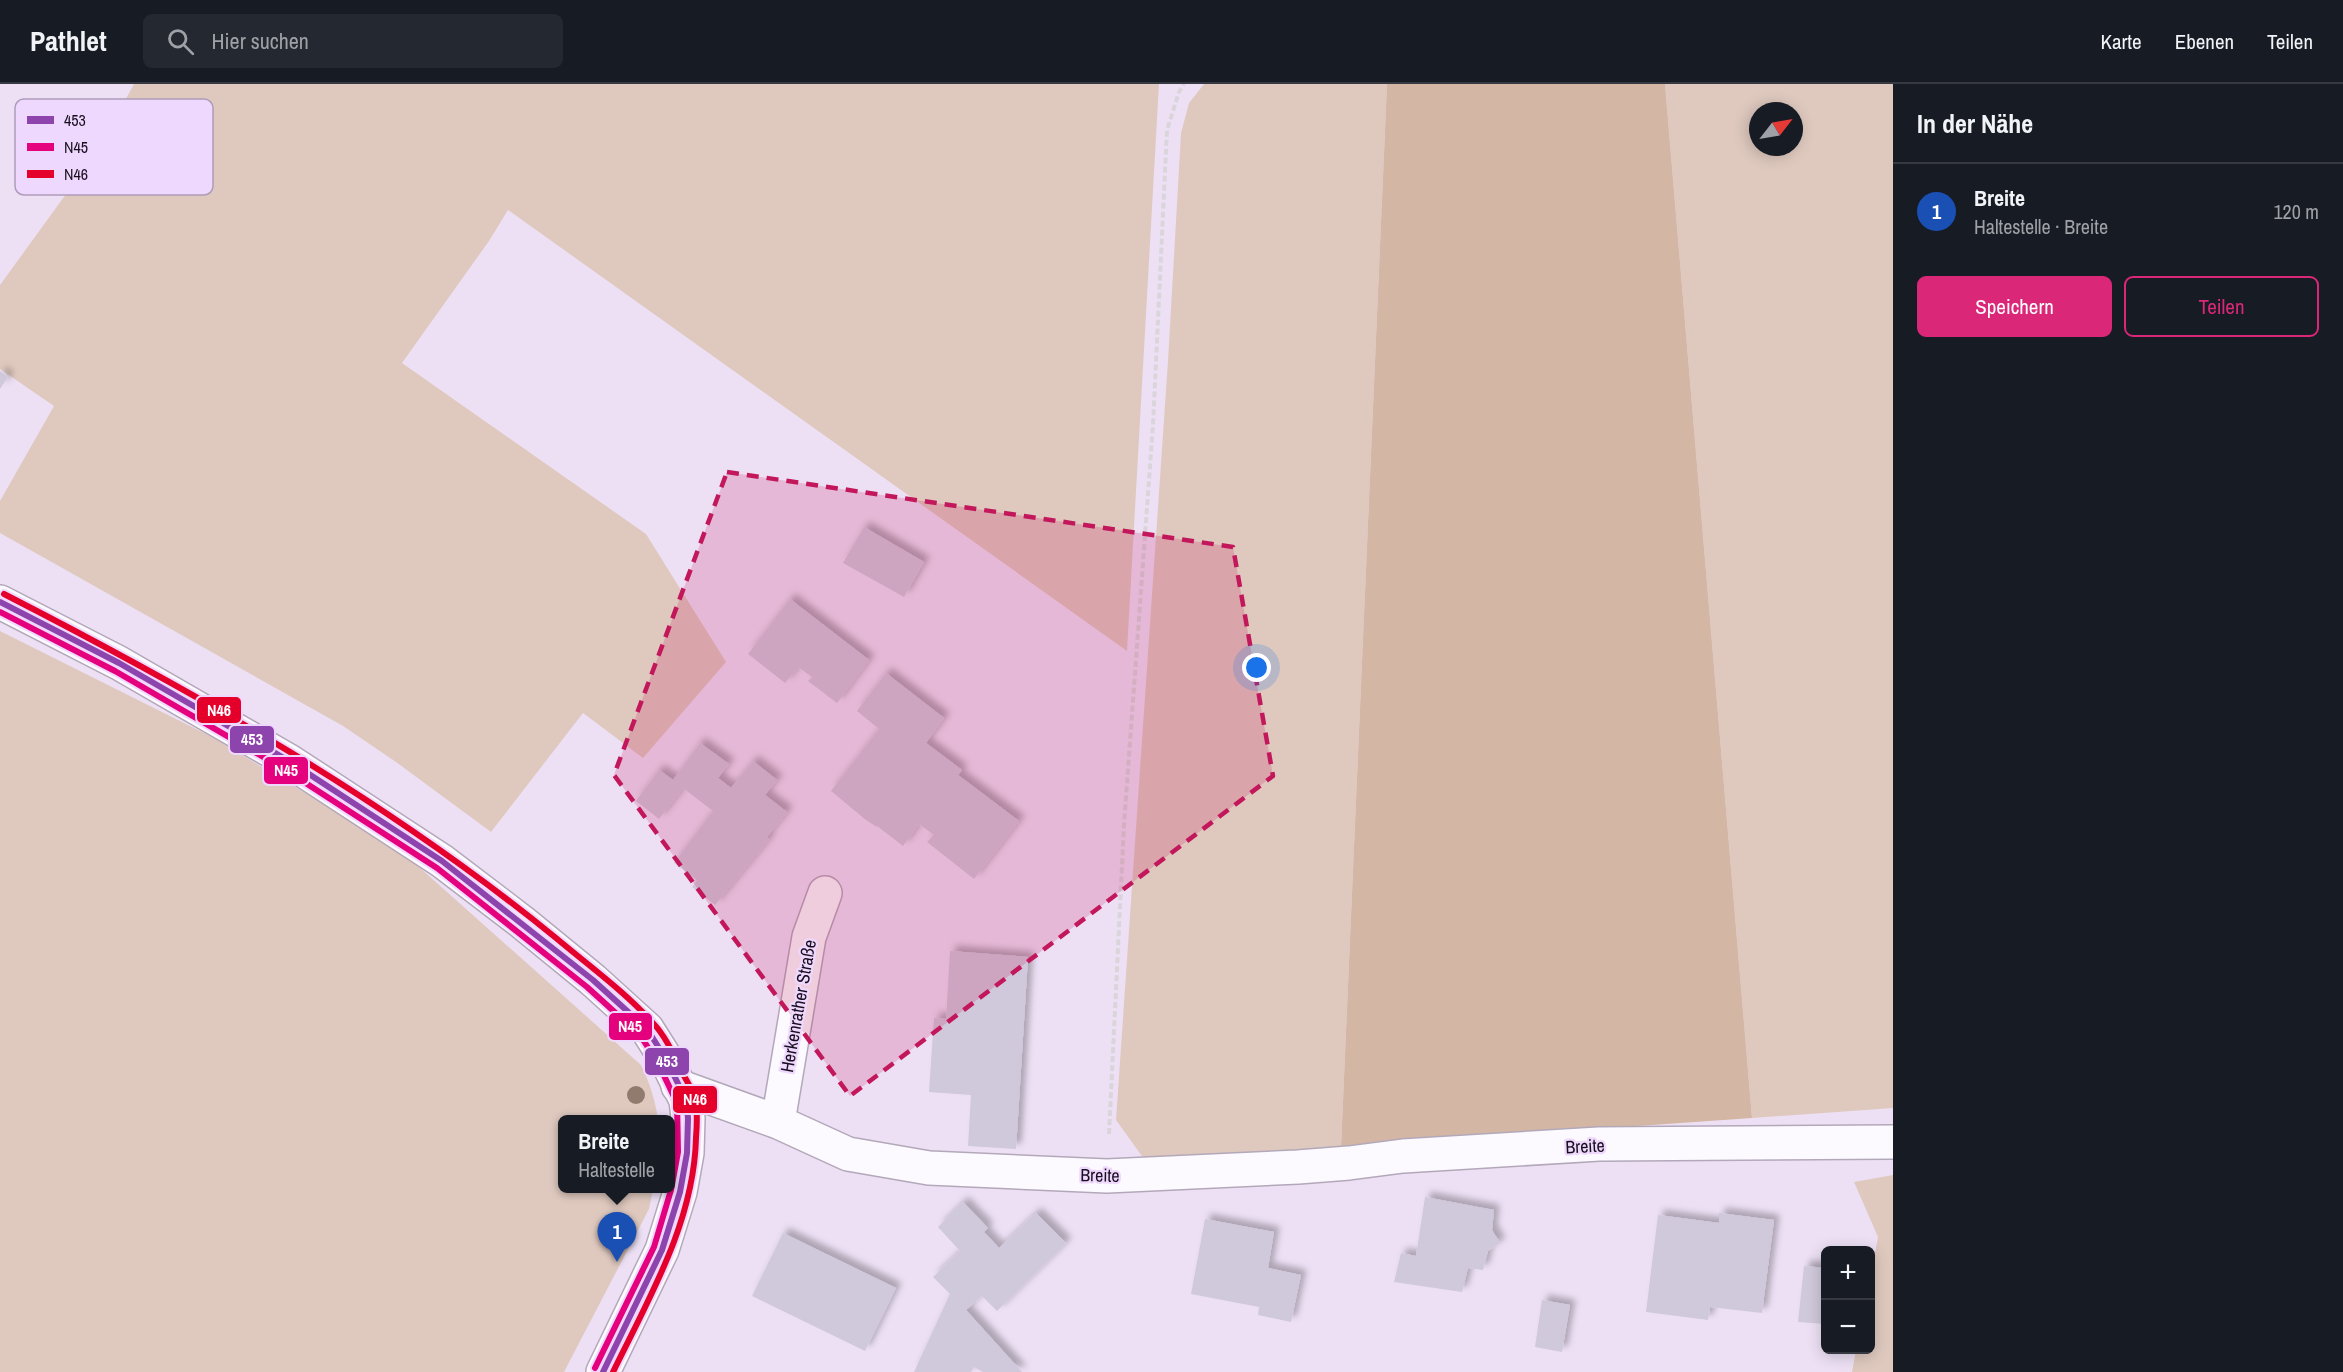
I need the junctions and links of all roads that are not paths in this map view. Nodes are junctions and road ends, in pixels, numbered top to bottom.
1 (0, 602) edge
2 (825, 893) dead end
3 (678, 1086) junction
4 (778, 1122) junction
5 (1893, 1142) edge
6 (603, 1372) edge

1 - 3 street
2 - 4 street, Herkenrather Straße
3 - 4 street, Breite
3 - 6 street
4 - 5 street, Breite

